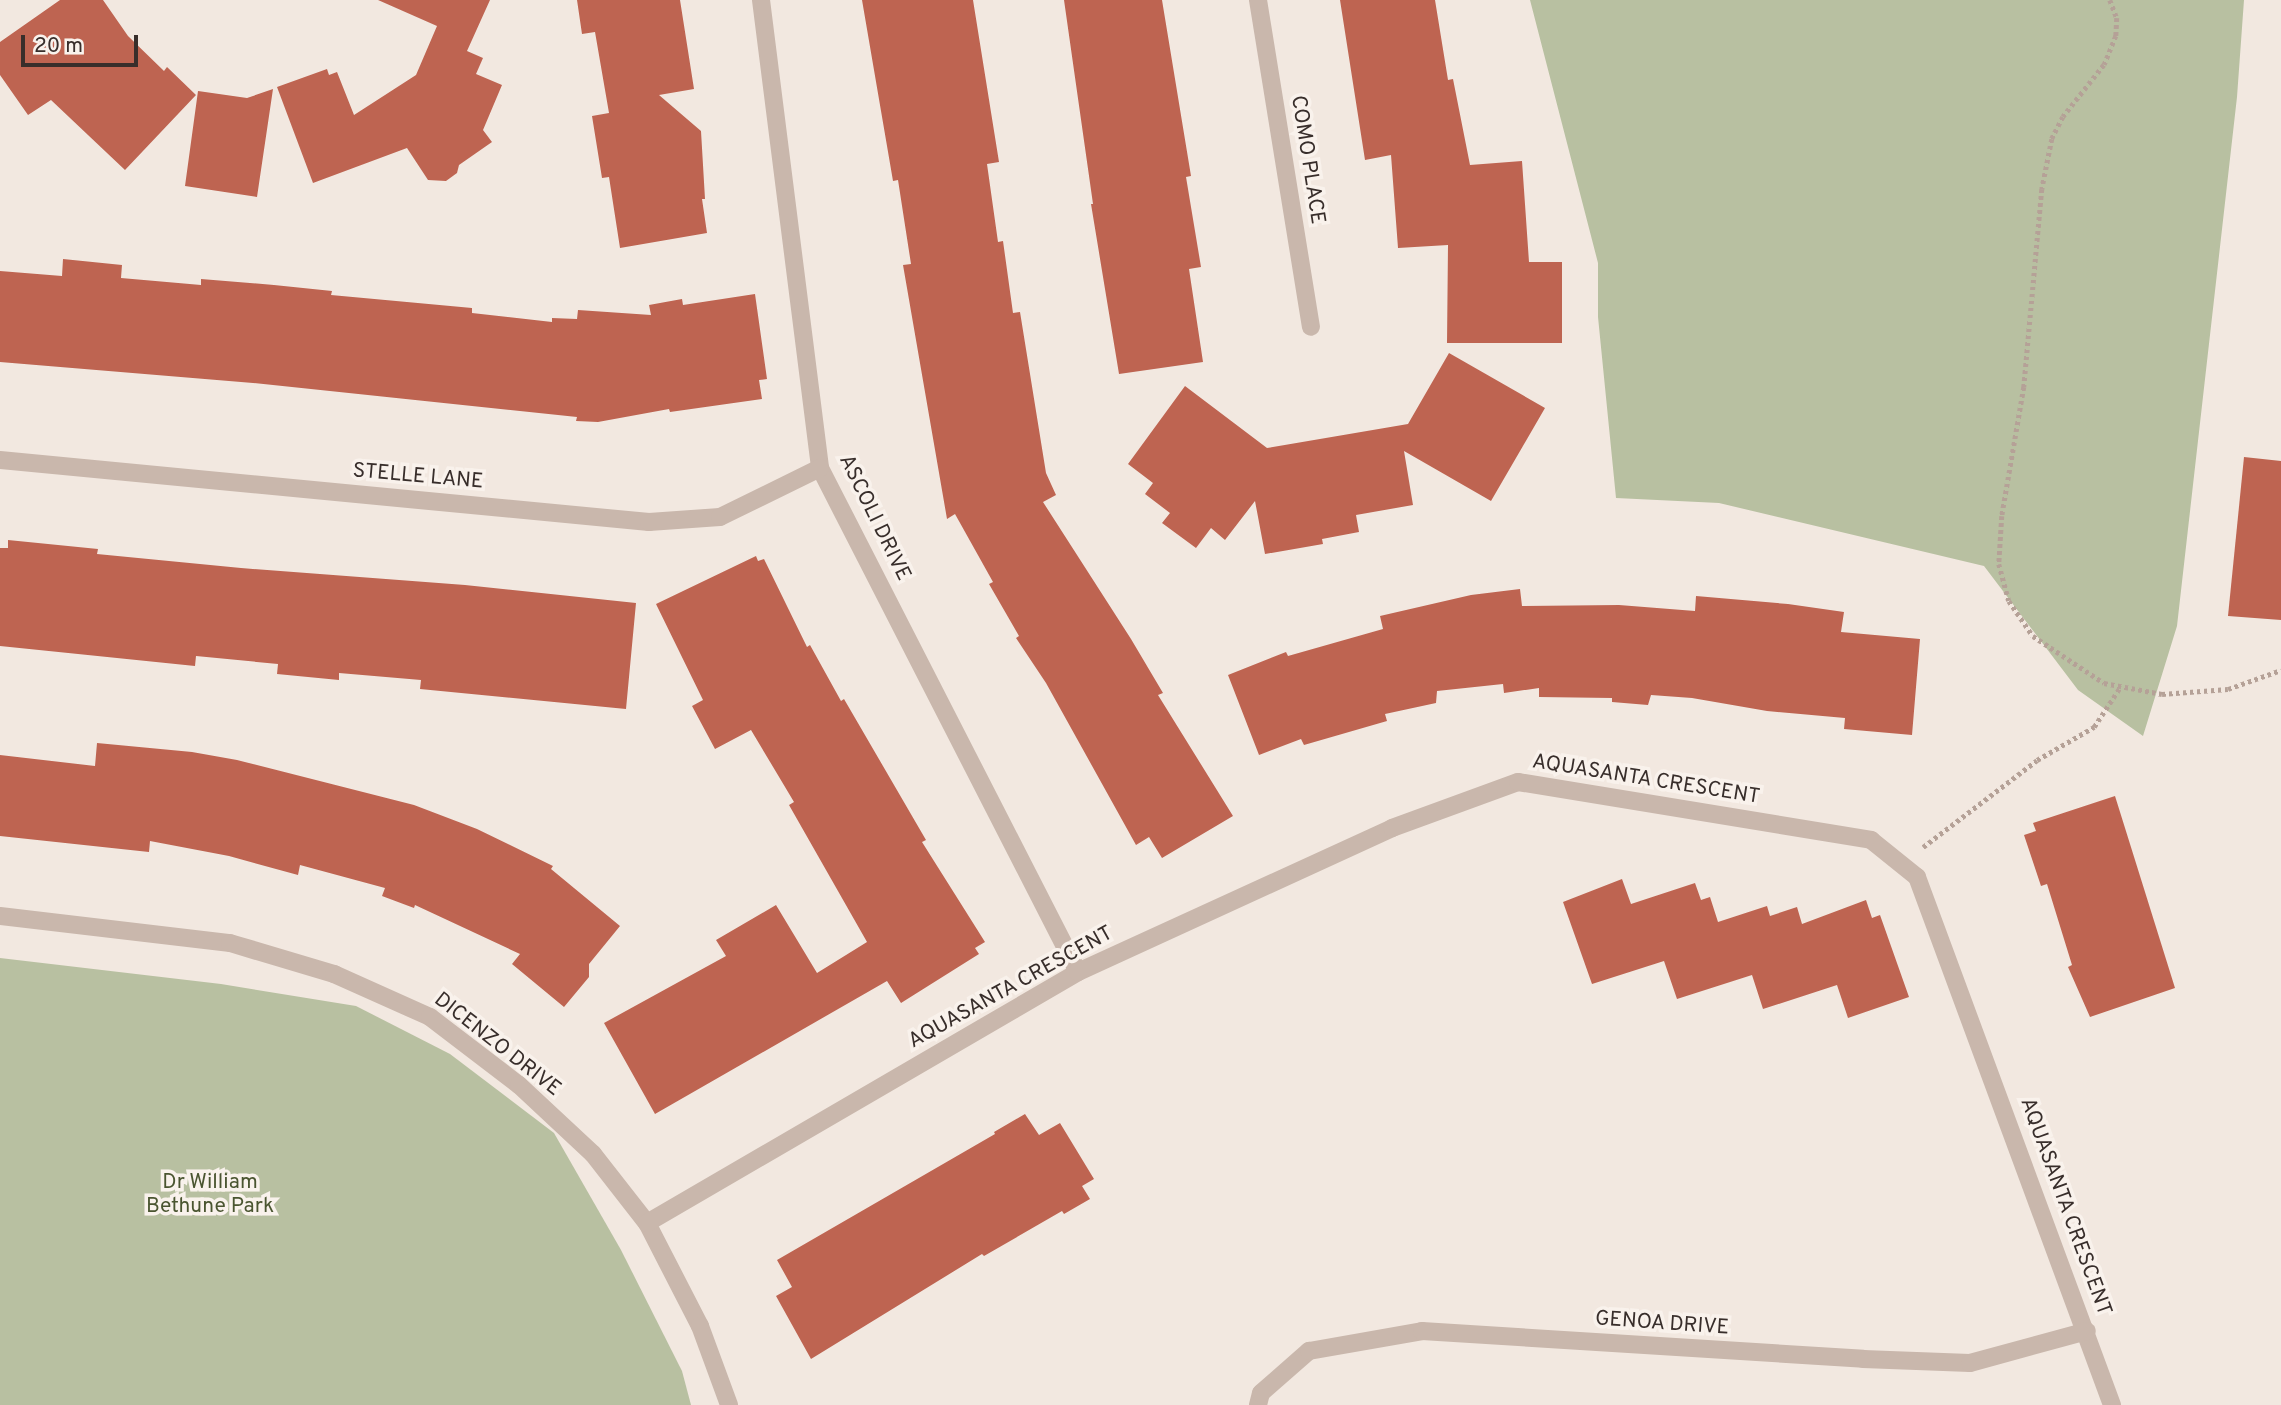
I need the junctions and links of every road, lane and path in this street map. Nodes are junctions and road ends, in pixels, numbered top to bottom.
1 (761, 0) edge
2 (1258, 0) edge
3 (2110, 0) edge
4 (1311, 327) dead end
5 (0, 460) edge
6 (820, 468) junction
7 (2281, 670) edge
8 (2121, 686) junction
9 (1901, 864) junction
10 (0, 916) edge
11 (1078, 972) junction
12 (646, 1223) junction
13 (2087, 1331) junction
14 (729, 1405) edge
15 (1258, 1405) edge
16 (2112, 1405) edge

1 - 6 street, ASCOLI DRIVE
2 - 4 street, COMO PLACE
3 - 8 path
5 - 6 street, STELLE LANE
6 - 11 street, ASCOLI DRIVE
7 - 8 path
8 - 9 path
9 - 11 street, AQUASANTA CRESCENT
9 - 13 street, AQUASANTA CRESCENT
10 - 12 street, DICENZO DRIVE
11 - 12 street, AQUASANTA CRESCENT
12 - 14 street, DICENZO DRIVE
13 - 15 street, GENOA DRIVE
13 - 16 street, AQUASANTA CRESCENT

